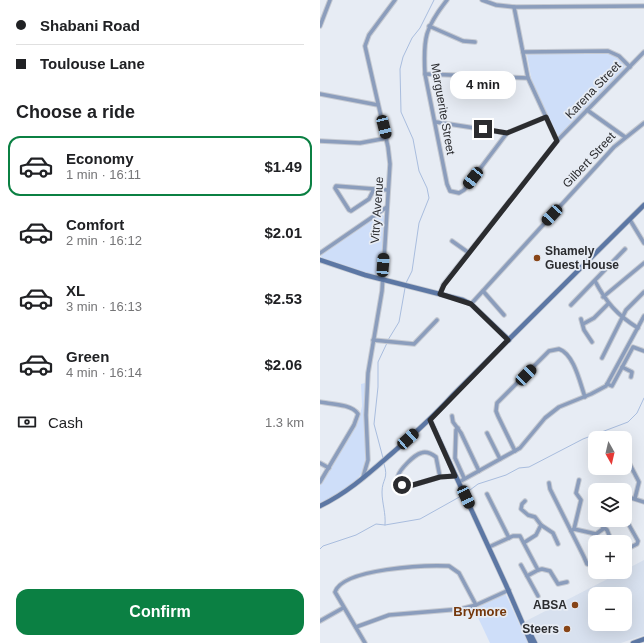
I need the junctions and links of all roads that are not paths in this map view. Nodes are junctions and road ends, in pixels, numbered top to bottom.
1 (330, 0) edge
2 (395, 0) edge
3 (447, 0) edge
4 (482, 0) edge
5 (644, 6) edge
6 (514, 7) junction
7 (320, 26) edge
8 (429, 26) junction
9 (475, 42) dead end
10 (523, 52) junction
11 (644, 52) edge
12 (630, 67) junction
13 (425, 74) junction
14 (528, 78) junction
15 (320, 94) edge
16 (378, 105) junction
17 (587, 110) junction
18 (546, 117) junction
19 (436, 122) junction
20 (644, 123) edge
21 (507, 133) junction
22 (625, 137) junction
23 (387, 138) junction
24 (320, 141) edge
25 (557, 141) junction
26 (374, 189) junction
27 (388, 190) junction
28 (644, 206) edge
29 (387, 207) junction
30 (630, 220) junction
31 (452, 241) dead end
32 (644, 243) edge
33 (625, 249) dead end
34 (320, 253) edge
35 (469, 253) junction
36 (320, 260) edge
37 (644, 263) edge
38 (383, 280) junction
39 (595, 281) junction
40 (483, 291) junction
41 (644, 292) edge
42 (440, 294) junction
43 (604, 297) junction
44 (471, 304) junction
45 (608, 304) junction
46 (571, 305) dead end
47 (504, 315) dead end
48 (644, 316) edge
49 (623, 318) junction
50 (582, 319) dead end
51 (437, 320) dead end
52 (583, 324) junction
53 (638, 327) junction
54 (644, 328) edge
55 (373, 340) junction
56 (508, 340) junction
57 (592, 342) dead end
58 (644, 351) edge
59 (602, 358) dead end
60 (622, 367) junction
61 (631, 377) dead end
62 (607, 384) junction
63 (585, 397) junction
64 (320, 402) edge
65 (452, 416) dead end
66 (430, 420) junction
67 (458, 428) junction
68 (487, 433) dead end
69 (515, 451) junction
70 (500, 459) junction
71 (320, 463) edge
72 (329, 468) junction
73 (632, 468) edge
74 (479, 471) junction
75 (455, 476) junction
76 (440, 477) junction
77 (464, 478) junction
78 (362, 479) junction
79 (579, 480) dead end
80 (320, 482) edge
81 (459, 483) junction
82 (549, 483) dead end
83 (487, 494) dead end
84 (632, 497) edge
85 (635, 498) junction
86 (525, 500) dead end
87 (644, 502) edge
88 (320, 506) edge
89 (541, 525) junction
90 (630, 527) edge
91 (604, 528) joint
92 (572, 530) junction
93 (609, 535) edge
94 (509, 538) junction
95 (525, 542) junction
96 (558, 544) dead end
97 (632, 546) edge
98 (489, 548) junction
99 (588, 564) edge
100 (521, 566) dead end
101 (538, 570) junction
102 (527, 576) junction
103 (567, 582) dead end
104 (509, 590) junction
105 (538, 596) dead end
106 (476, 605) junction
107 (343, 608) junction
108 (320, 621) edge
109 (356, 627) junction
110 (644, 639) edge
111 (365, 643) edge
112 (531, 643) edge
113 (535, 643) edge
114 (633, 643) edge

1 - 7 street
2 - 16 street, Vitry Avenue
3 - 8 street, Marguerite Street
4 - 6 street
5 - 6 street
6 - 10 street
8 - 9 street
8 - 13 street, Marguerite Street
10 - 12 street
10 - 14 street
11 - 12 street, Karena Street
12 - 17 street, Karena Street
13 - 14 street
13 - 19 street, Marguerite Street
14 - 18 street
15 - 16 street
16 - 23 street, Vitry Avenue
17 - 22 street
17 - 25 street, Karena Street
18 - 21 street
18 - 25 street
19 - 21 street
19 - 21 street, Marguerite Street
20 - 22 street, Gilbert Street
22 - 40 street, Gilbert Street
23 - 24 street
23 - 27 street, Vitry Avenue
25 - 35 street, Karena Street
26 - 26 street
26 - 27 street
27 - 29 street, Vitry Avenue
28 - 30 street
29 - 34 street
29 - 38 street, Vitry Avenue
30 - 32 street
30 - 56 street
31 - 35 street
33 - 39 street
35 - 42 street, Karena Street
36 - 38 street
37 - 43 street
38 - 42 street
38 - 55 street, Vitry Avenue
39 - 43 street
39 - 46 street
40 - 44 street, Gilbert Street
40 - 47 street
41 - 49 street
42 - 44 street
43 - 45 street
44 - 56 street
45 - 49 street
45 - 52 street
48 - 53 street
49 - 53 street
49 - 59 street
50 - 52 street
51 - 55 street
52 - 57 street
53 - 54 street
53 - 62 street
55 - 78 street, Vitry Avenue
56 - 66 street
58 - 60 street
60 - 61 street
60 - 62 street
62 - 63 street
63 - 69 street
63 - 69 street
64 - 72 street
65 - 67 street
66 - 75 street
66 - 78 street
67 - 74 street
67 - 77 street
68 - 70 street
69 - 70 street
70 - 74 street
71 - 72 street
72 - 80 street
73 - 85 street
74 - 77 street
75 - 76 street
75 - 81 street
76 - 76 street
77 - 81 street
78 - 88 street
79 - 92 street
81 - 98 street
82 - 92 street
83 - 94 street
84 - 85 street
85 - 87 street
86 - 89 street
89 - 95 street
89 - 96 street
90 - 97 street
91 - 92 street
91 - 93 street
92 - 99 street
94 - 95 street
94 - 98 street
95 - 101 street
98 - 104 street
100 - 102 street
101 - 102 street
101 - 103 street
102 - 105 street
104 - 106 street
104 - 112 street
104 - 113 street
106 - 107 street
106 - 109 street
107 - 108 street
107 - 109 street
109 - 111 street
110 - 114 street

